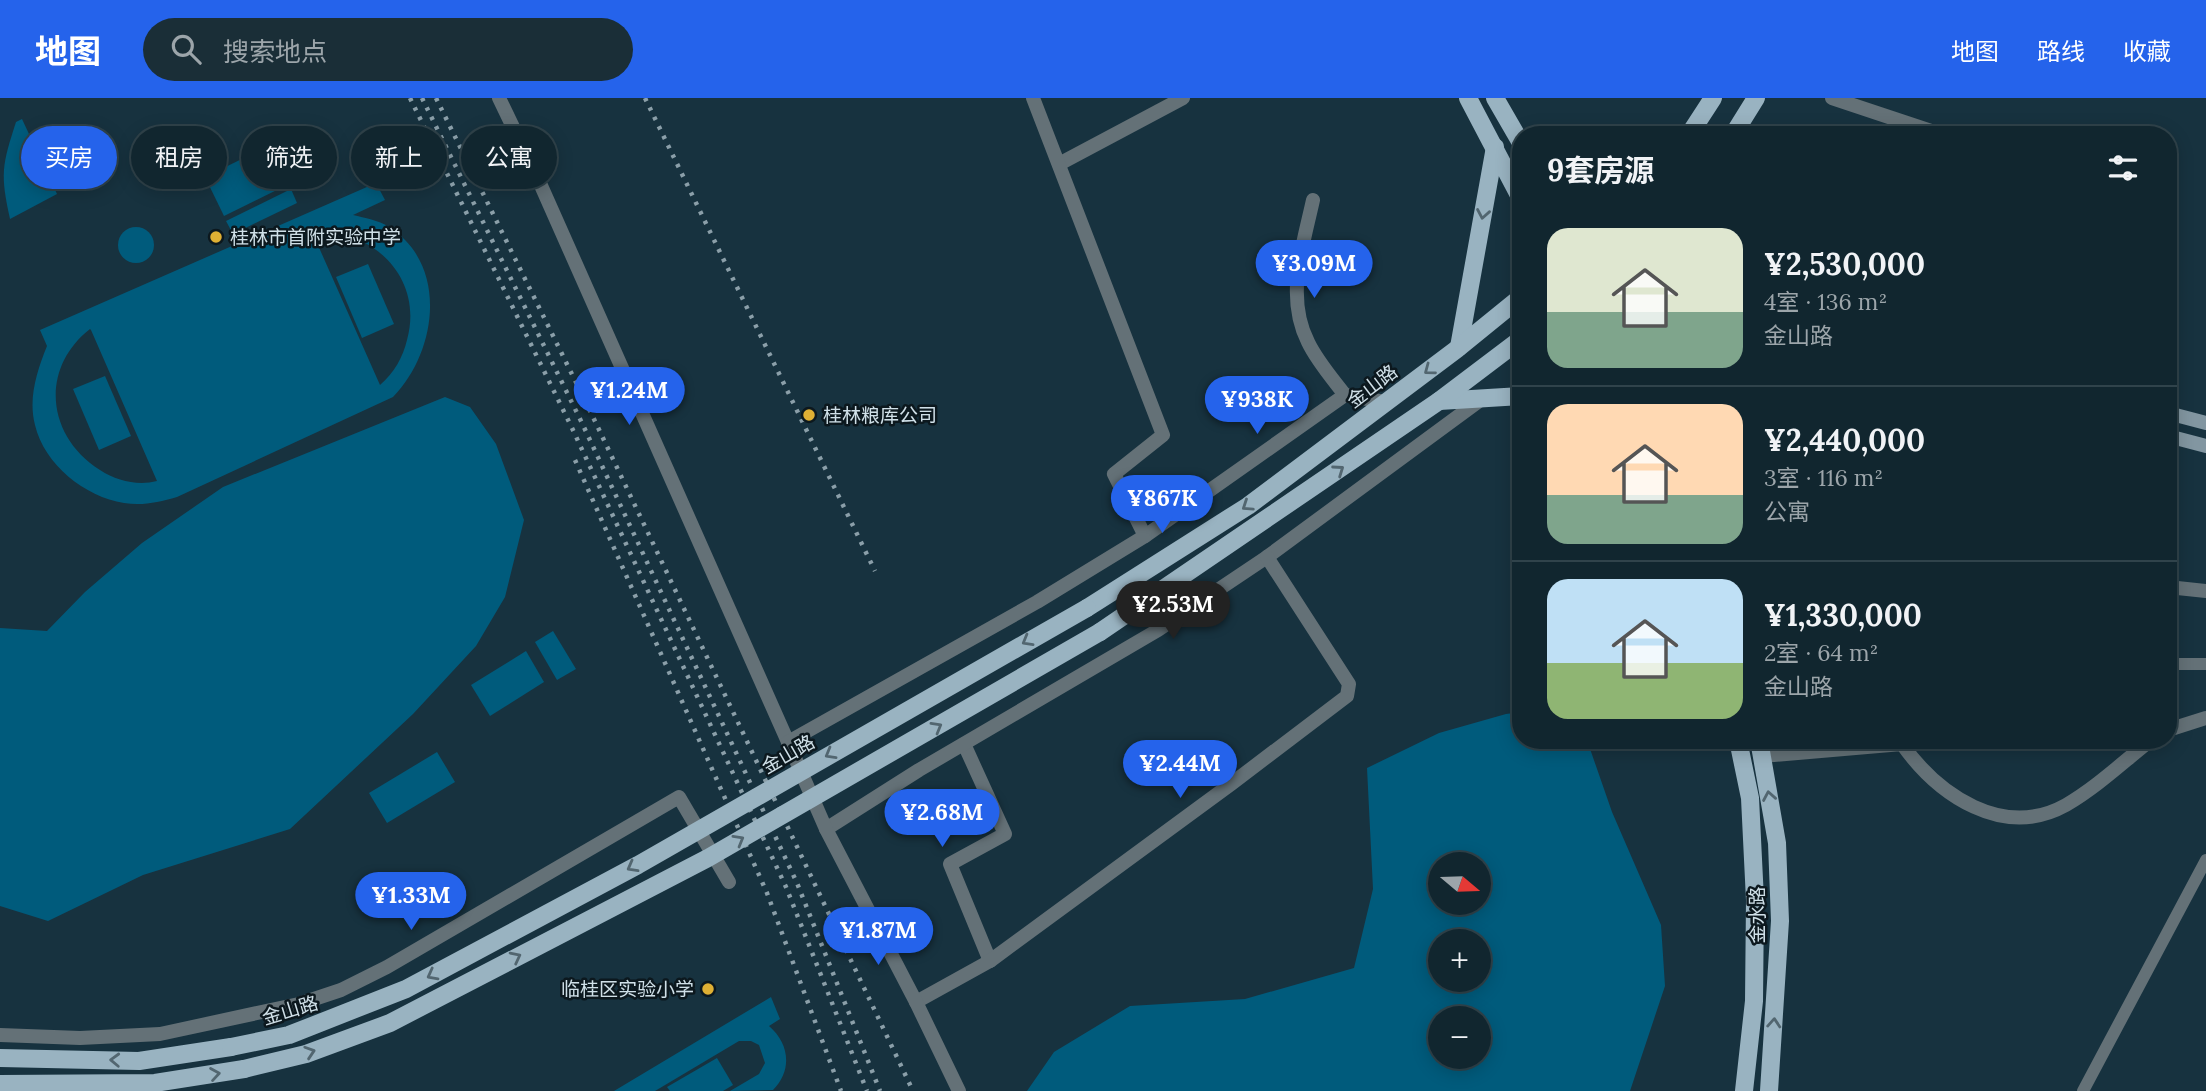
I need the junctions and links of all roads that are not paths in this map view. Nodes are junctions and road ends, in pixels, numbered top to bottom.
1 (499, 98) edge
2 (1033, 98) edge
3 (1183, 98) edge
4 (1468, 98) edge
5 (1495, 98) edge
6 (1713, 98) edge
7 (1756, 98) edge
8 (1832, 98) edge
9 (1695, 126) edge
10 (1739, 126) edge
11 (1916, 126) edge
12 (1512, 128) edge
13 (1495, 147) junction
14 (1059, 164) junction
15 (1512, 182) edge
16 (1313, 200) dead end
17 (1512, 304) edge
18 (1512, 345) edge
19 (1459, 347) junction
20 (1345, 395) junction
21 (1512, 396) edge
22 (1483, 398) junction
23 (1439, 401) junction
24 (1385, 402) junction
25 (2177, 415) edge
26 (2206, 423) edge
27 (2177, 438) edge
28 (2206, 446) edge
29 (1145, 536) junction
30 (1267, 557) junction
31 (2177, 588) edge
32 (2206, 592) edge
33 (2177, 664) edge
34 (2206, 664) edge
35 (2206, 718) edge
36 (2177, 727) edge
37 (788, 742) junction
38 (964, 744) junction
39 (1740, 749) edge
40 (1760, 749) edge
41 (1906, 749) edge
42 (2135, 749) edge
43 (826, 829) junction
44 (2206, 860) edge
45 (729, 882) dead end
46 (990, 961) junction
47 (916, 1002) junction
48 (0, 1035) edge
49 (0, 1058) edge
50 (0, 1084) edge
51 (959, 1091) edge
52 (1744, 1091) edge
53 (1769, 1091) edge
54 (2084, 1091) edge

1 - 37 street
2 - 14 street
3 - 14 street
4 - 13 main road
5 - 12 main road
6 - 9 main road
7 - 10 main road
8 - 11 street
13 - 15 main road
13 -> 19 main road
14 - 29 street
16 - 20 street
17 - 19 main road, 金山路
18 - 23 main road
19 -> 24 main road, 金山路
20 - 24 street
20 - 29 street
21 - 22 main road
22 - 23 main road
22 - 30 street
50 -> 23 main road, bridge
24 -> 49 main road, 金山路, bridge
25 - 26 main road
27 - 28 main road
29 - 37 street
30 - 38 street
30 - 46 street
31 - 32 street
33 - 34 street
35 - 36 street
37 - 43 street
38 - 43 street
38 - 46 street
39 - 52 main road, 金水路
53 -> 40 main road, 金水路
41 - 42 street
43 - 47 street
44 - 54 street
45 - 48 street
46 - 47 street
47 - 51 street

